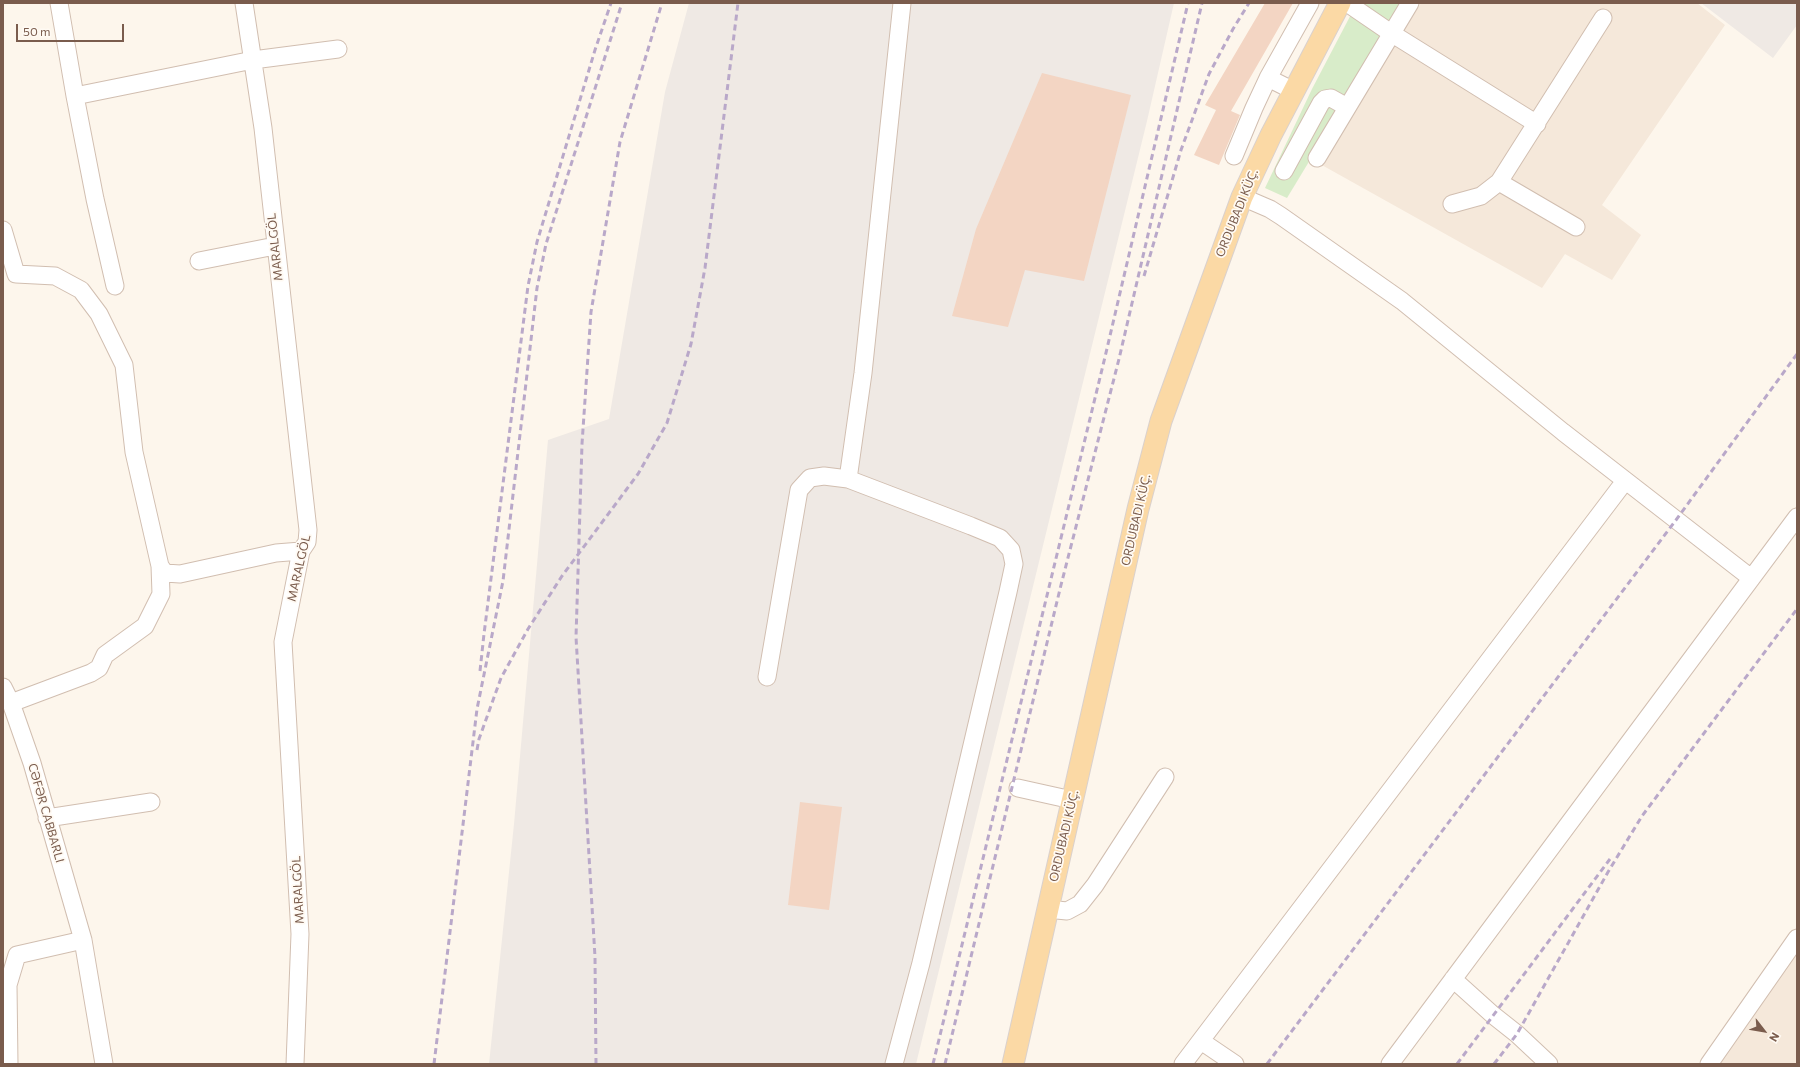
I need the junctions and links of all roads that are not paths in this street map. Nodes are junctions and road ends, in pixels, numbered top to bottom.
1 (59, 3) edge
2 (244, 3) edge
3 (902, 3) edge
4 (1310, 3) edge
5 (1340, 3) edge
6 (1347, 3) edge
7 (1410, 3) edge
8 (1602, 18) dead end
9 (1391, 33) junction
10 (338, 49) dead end
11 (254, 60) junction
12 (1268, 78) junction
13 (1294, 91) junction
14 (75, 96) junction
15 (1347, 107) junction
16 (1537, 124) junction
17 (1234, 156) dead end
18 (1317, 158) dead end
19 (1284, 171) dead end
20 (1500, 182) junction
21 (1242, 197) junction
22 (1452, 204) dead end
23 (1576, 228) dead end
24 (3, 230) edge
25 (275, 246) junction
26 (199, 261) dead end
27 (115, 286) dead end
28 (848, 479) junction
29 (1625, 481) junction
30 (1797, 517) edge
31 (301, 552) junction
32 (160, 566) junction
33 (1752, 578) junction
34 (767, 677) dead end
35 (3, 687) edge
36 (10, 703) junction
37 (1165, 777) dead end
38 (1018, 788) dead end
39 (1072, 800) junction
40 (151, 802) dead end
41 (47, 818) junction
42 (1047, 909) junction
43 (1797, 938) edge
44 (83, 940) junction
45 (1453, 980) junction
46 (1201, 1041) junction
47 (9, 1064) edge
48 (104, 1064) edge
49 (295, 1064) edge
50 (894, 1064) edge
51 (1013, 1064) edge
52 (1183, 1064) edge
53 (1235, 1064) edge
54 (1390, 1064) edge
55 (1549, 1064) edge
56 (1709, 1064) edge

1 - 14 street
2 - 11 street, MARALGÖL
3 - 28 street
4 - 12 street
5 - 13 main road, ORDUBADI KÜÇ.
6 - 9 street
7 - 9 street
8 - 16 street
9 - 15 street
9 - 16 street
10 - 11 street
11 - 14 street
11 - 25 street, MARALGÖL
12 - 13 street
12 - 17 street
13 - 21 main road, ORDUBADI KÜÇ.
14 - 27 street
15 - 18 street
15 - 19 street
16 - 20 street
20 - 22 street
20 - 23 street
21 - 29 street
21 - 39 main road, ORDUBADI KÜÇ.
24 - 32 street
25 - 26 street
25 - 31 street, MARALGÖL
28 - 34 street
28 - 50 street
29 - 33 street
29 - 46 street
30 - 33 street
31 - 32 street
31 - 49 street, MARALGÖL
32 - 36 street
33 - 45 street
35 - 36 street
36 - 41 street
37 - 42 street
38 - 39 street
39 - 42 main road, ORDUBADI KÜÇ.
40 - 41 street
41 - 44 street
42 - 51 main road, ORDUBADI KÜÇ.
43 - 56 street
44 - 47 street
44 - 48 street
45 - 54 street
45 - 55 street
46 - 52 street
46 - 53 street

